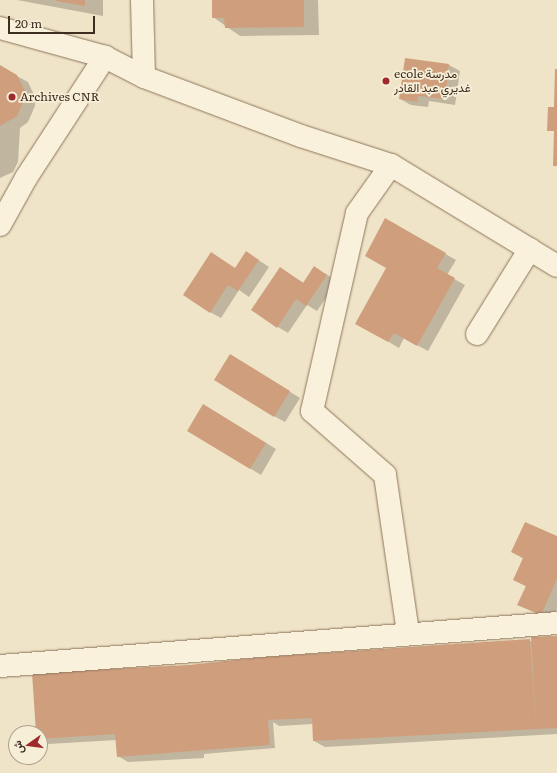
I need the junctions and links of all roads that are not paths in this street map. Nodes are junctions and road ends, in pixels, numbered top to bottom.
1 (142, 0) edge
2 (0, 28) edge
3 (105, 57) junction
4 (144, 77) junction
5 (391, 166) junction
6 (0, 222) edge
7 (530, 249) junction
8 (557, 266) edge
9 (477, 334) dead end
10 (557, 623) edge
11 (408, 633) junction
12 (0, 666) edge

1 - 4 street
2 - 3 street
3 - 4 street
3 - 6 street
4 - 5 street
5 - 7 street
5 - 11 street
7 - 8 street
7 - 9 street
10 - 11 street
11 - 12 street

